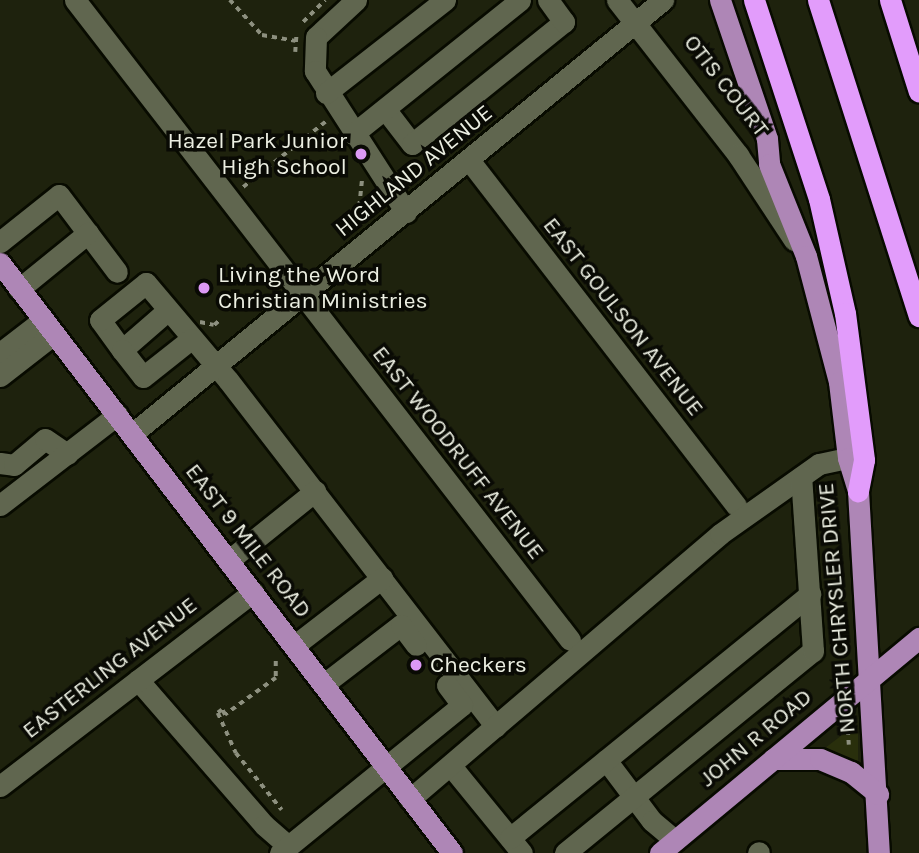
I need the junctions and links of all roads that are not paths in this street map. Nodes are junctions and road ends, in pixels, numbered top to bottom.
1 (75, 0) edge
2 (356, 0) edge
3 (444, 0) edge
4 (520, 0) edge
5 (548, 0) edge
6 (617, 0) edge
7 (663, 0) edge
8 (720, 0) edge
9 (754, 0) edge
10 (818, 0) edge
11 (890, 0) edge
12 (635, 23) junction
13 (919, 92) edge
14 (326, 93) junction
15 (384, 109) junction
16 (353, 134) junction
17 (767, 139) junction
18 (469, 160) junction
19 (769, 164) junction
20 (768, 201) junction
21 (406, 212) junction
22 (88, 233) junction
23 (0, 242) edge
24 (0, 263) edge
25 (810, 269) dead end
26 (117, 272) dead end
27 (19, 289) junction
28 (303, 297) junction
29 (168, 310) junction
30 (919, 316) edge
31 (48, 327) junction
32 (192, 332) junction
33 (122, 350) junction
34 (0, 353) edge
35 (216, 368) junction
36 (0, 376) edge
37 (117, 415) junction
38 (132, 434) junction
39 (67, 454) junction
40 (848, 458) junction
41 (0, 463) edge
42 (801, 477) junction
43 (315, 491) junction
44 (858, 491) junction
45 (0, 505) edge
46 (736, 506) dead end
47 (228, 561) junction
48 (382, 578) junction
49 (253, 592) junction
50 (810, 594) junction
51 (917, 639) edge
52 (570, 640) dead end
53 (295, 645) junction
54 (870, 677) junction
55 (138, 680) junction
56 (324, 684) junction
57 (496, 726) junction
58 (773, 759) junction
59 (606, 760) junction
60 (451, 766) junction
61 (387, 769) junction
62 (0, 786) edge
63 (878, 794) junction
64 (638, 798) junction
65 (410, 799) junction
66 (516, 845) edge
67 (667, 846) edge
68 (284, 850) edge
69 (452, 853) edge
70 (565, 853) edge
71 (880, 853) edge

1 - 28 street, EAST WOODRUFF AVENUE
2 - 14 street
3 - 14 street
4 - 15 street
5 - 15 street
6 - 12 street
7 - 12 street, HIGHLAND AVENUE
8 - 17 main road, NORTH CHRYSLER DRIVE
9 - 44 highway
10 - 30 highway
11 - 13 highway
12 - 17 street, OTIS COURT
12 - 18 street, HIGHLAND AVENUE
12 - 20 street
14 - 16 street
15 - 16 street
16 - 21 street
17 - 19 main road, NORTH CHRYSLER DRIVE
18 - 21 street, HIGHLAND AVENUE
18 - 46 street, EAST GOULSON AVENUE
19 - 20 street
19 - 40 main road, NORTH CHRYSLER DRIVE
20 - 25 street
21 - 28 street, HIGHLAND AVENUE
22 - 23 street
22 - 26 street
22 - 27 street
24 - 27 main road, EAST 9 MILE ROAD
27 - 31 main road, EAST 9 MILE ROAD
28 - 35 street, HIGHLAND AVENUE
28 - 52 street, EAST WOODRUFF AVENUE
29 - 32 street
29 - 33 street
29 - 33 street
31 - 34 street
31 - 36 street
31 - 37 main road, EAST 9 MILE ROAD
32 - 33 street
32 - 35 street
35 - 38 street, HIGHLAND AVENUE
35 - 43 street
37 - 38 main road, EAST 9 MILE ROAD
37 - 39 street
38 - 47 main road, EAST 9 MILE ROAD
39 - 41 street
39 - 45 street
40 - 42 street
40 - 44 main road, NORTH CHRYSLER DRIVE
42 - 50 street
42 - 57 street
43 - 47 street
43 - 48 street
44 - 54 main road, NORTH CHRYSLER DRIVE
47 - 49 main road, EAST 9 MILE ROAD
48 - 53 street
48 - 57 street
49 - 53 main road, EAST 9 MILE ROAD
49 - 55 street, EASTERLING AVENUE
50 - 59 street
50 - 64 street
51 - 54 main road, JOHN R ROAD
53 - 56 main road, EAST 9 MILE ROAD
54 - 58 main road, JOHN R ROAD
54 - 63 main road, NORTH CHRYSLER DRIVE
55 - 62 street, EASTERLING AVENUE
55 - 68 street
56 - 61 main road, EAST 9 MILE ROAD
56 - 61 street
57 - 60 street
58 - 63 main road
58 - 67 main road, JOHN R ROAD
59 - 64 street
59 - 66 street
60 - 65 street
60 - 66 street
61 - 65 main road, EAST 9 MILE ROAD
61 - 68 street
63 - 71 main road, NORTH CHRYSLER DRIVE
64 - 67 street
64 - 70 street
65 - 69 main road, EAST 9 MILE ROAD

